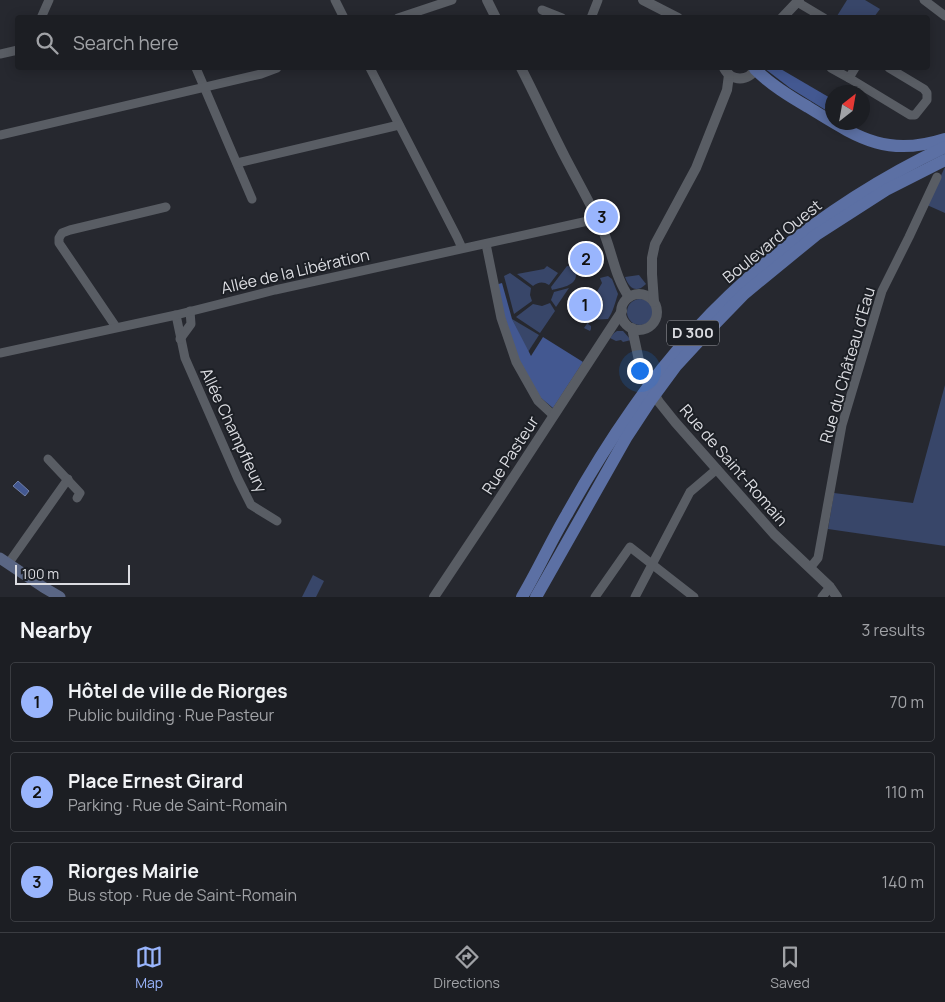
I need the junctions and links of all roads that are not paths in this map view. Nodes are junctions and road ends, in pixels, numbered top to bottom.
1 (49, 0) edge
2 (335, 0) edge
3 (452, 0) edge
4 (488, 0) edge
5 (598, 0) edge
6 (644, 0) edge
7 (924, 0) edge
8 (798, 1) edge
9 (542, 10) dead end
10 (42, 15) edge
11 (342, 15) edge
12 (407, 15) edge
13 (495, 15) edge
14 (554, 15) edge
15 (592, 15) edge
16 (672, 15) edge
17 (785, 15) edge
18 (820, 15) edge
19 (945, 16) edge
20 (15, 51) edge
21 (0, 54) edge
22 (197, 70) edge
23 (272, 70) edge
24 (371, 70) edge
25 (522, 70) edge
26 (755, 70) edge
27 (758, 70) edge
28 (835, 70) edge
29 (854, 70) edge
30 (892, 70) edge
31 (730, 73) edge
32 (849, 78) junction
33 (204, 88) junction
34 (399, 125) junction
35 (0, 135) edge
36 (945, 139) edge
37 (945, 147) edge
38 (945, 160) edge
39 (237, 163) junction
40 (937, 177) dead end
41 (252, 199) dead end
42 (166, 207) dead end
43 (597, 219) junction
44 (486, 244) junction
45 (462, 248) junction
46 (652, 274) junction
47 (640, 294) junction
48 (629, 297) junction
49 (654, 302) junction
50 (190, 311) junction
51 (622, 311) junction
52 (176, 314) junction
53 (629, 326) junction
54 (116, 327) junction
55 (609, 328) junction
56 (645, 329) junction
57 (180, 339) junction
58 (637, 350) junction
59 (0, 353) edge
60 (553, 415) junction
61 (48, 459) dead end
62 (717, 469) junction
63 (68, 479) junction
64 (77, 498) dead end
65 (567, 514) junction
66 (278, 521) dead end
67 (4, 561) edge
68 (653, 564) junction
69 (810, 568) junction
70 (830, 587) junction
71 (60, 597) edge
72 (434, 597) edge
73 (514, 597) edge
74 (522, 597) edge
75 (536, 597) edge
76 (595, 597) edge
77 (636, 597) edge
78 (694, 597) edge
79 (822, 597) edge
80 (837, 597) edge
81 (844, 597) edge

1 - 10 street
2 - 11 street
3 - 12 street
4 - 13 street
5 - 15 street
6 - 16 street
7 - 19 street
8 - 17 street
8 - 18 street
9 - 14 street
20 - 21 street
22 - 33 street
23 - 33 street
24 - 34 street
25 - 43 street
26 - 31 street
27 - 36 main road
28 - 32 street
29 - 32 street
30 - 32 street
31 - 46 street
33 - 35 street
33 - 39 street
34 - 39 street
34 - 45 street
37 - 65 main road, Boulevard Ouest / D 300
38 - 75 main road, Boulevard Ouest / D 300
39 - 41 street
40 - 69 street, Rue du Château d'Eau
42 - 54 street
43 - 44 street, Allée de la Libération
43 - 48 street
44 - 45 street, Allée de la Libération
44 - 60 street
45 - 50 street, Allée de la Libération
46 - 47 street
46 - 49 street
47 - 48 street
47 - 49 street
48 - 51 street
49 - 56 street
50 - 52 street, Allée de la Libération
50 - 57 street
51 - 53 street
51 - 55 street, Rue Pasteur
52 - 54 street, Allée de la Libération
52 - 57 street, Allée Champfleury
53 - 55 street
53 - 56 street
53 - 58 street, Rue de Saint-Romain
54 - 59 street, Allée de la Libération
55 - 60 street, Rue Pasteur
56 - 58 street
57 - 66 street, Allée Champfleury
58 - 62 street, Rue de Saint-Romain
60 - 72 street, Rue Pasteur
61 - 63 street
62 - 68 street
62 - 69 street, Rue de Saint-Romain
63 - 64 street
63 - 67 street
65 - 73 main road
65 - 74 main road, Boulevard Ouest / D 300
67 - 71 main road
68 - 76 street
68 - 77 street
68 - 78 street
69 - 70 street, Rue de Saint-Romain
70 - 79 street
70 - 80 street, Rue de Saint-Romain
70 - 81 street, Rue de Saint-Romain

